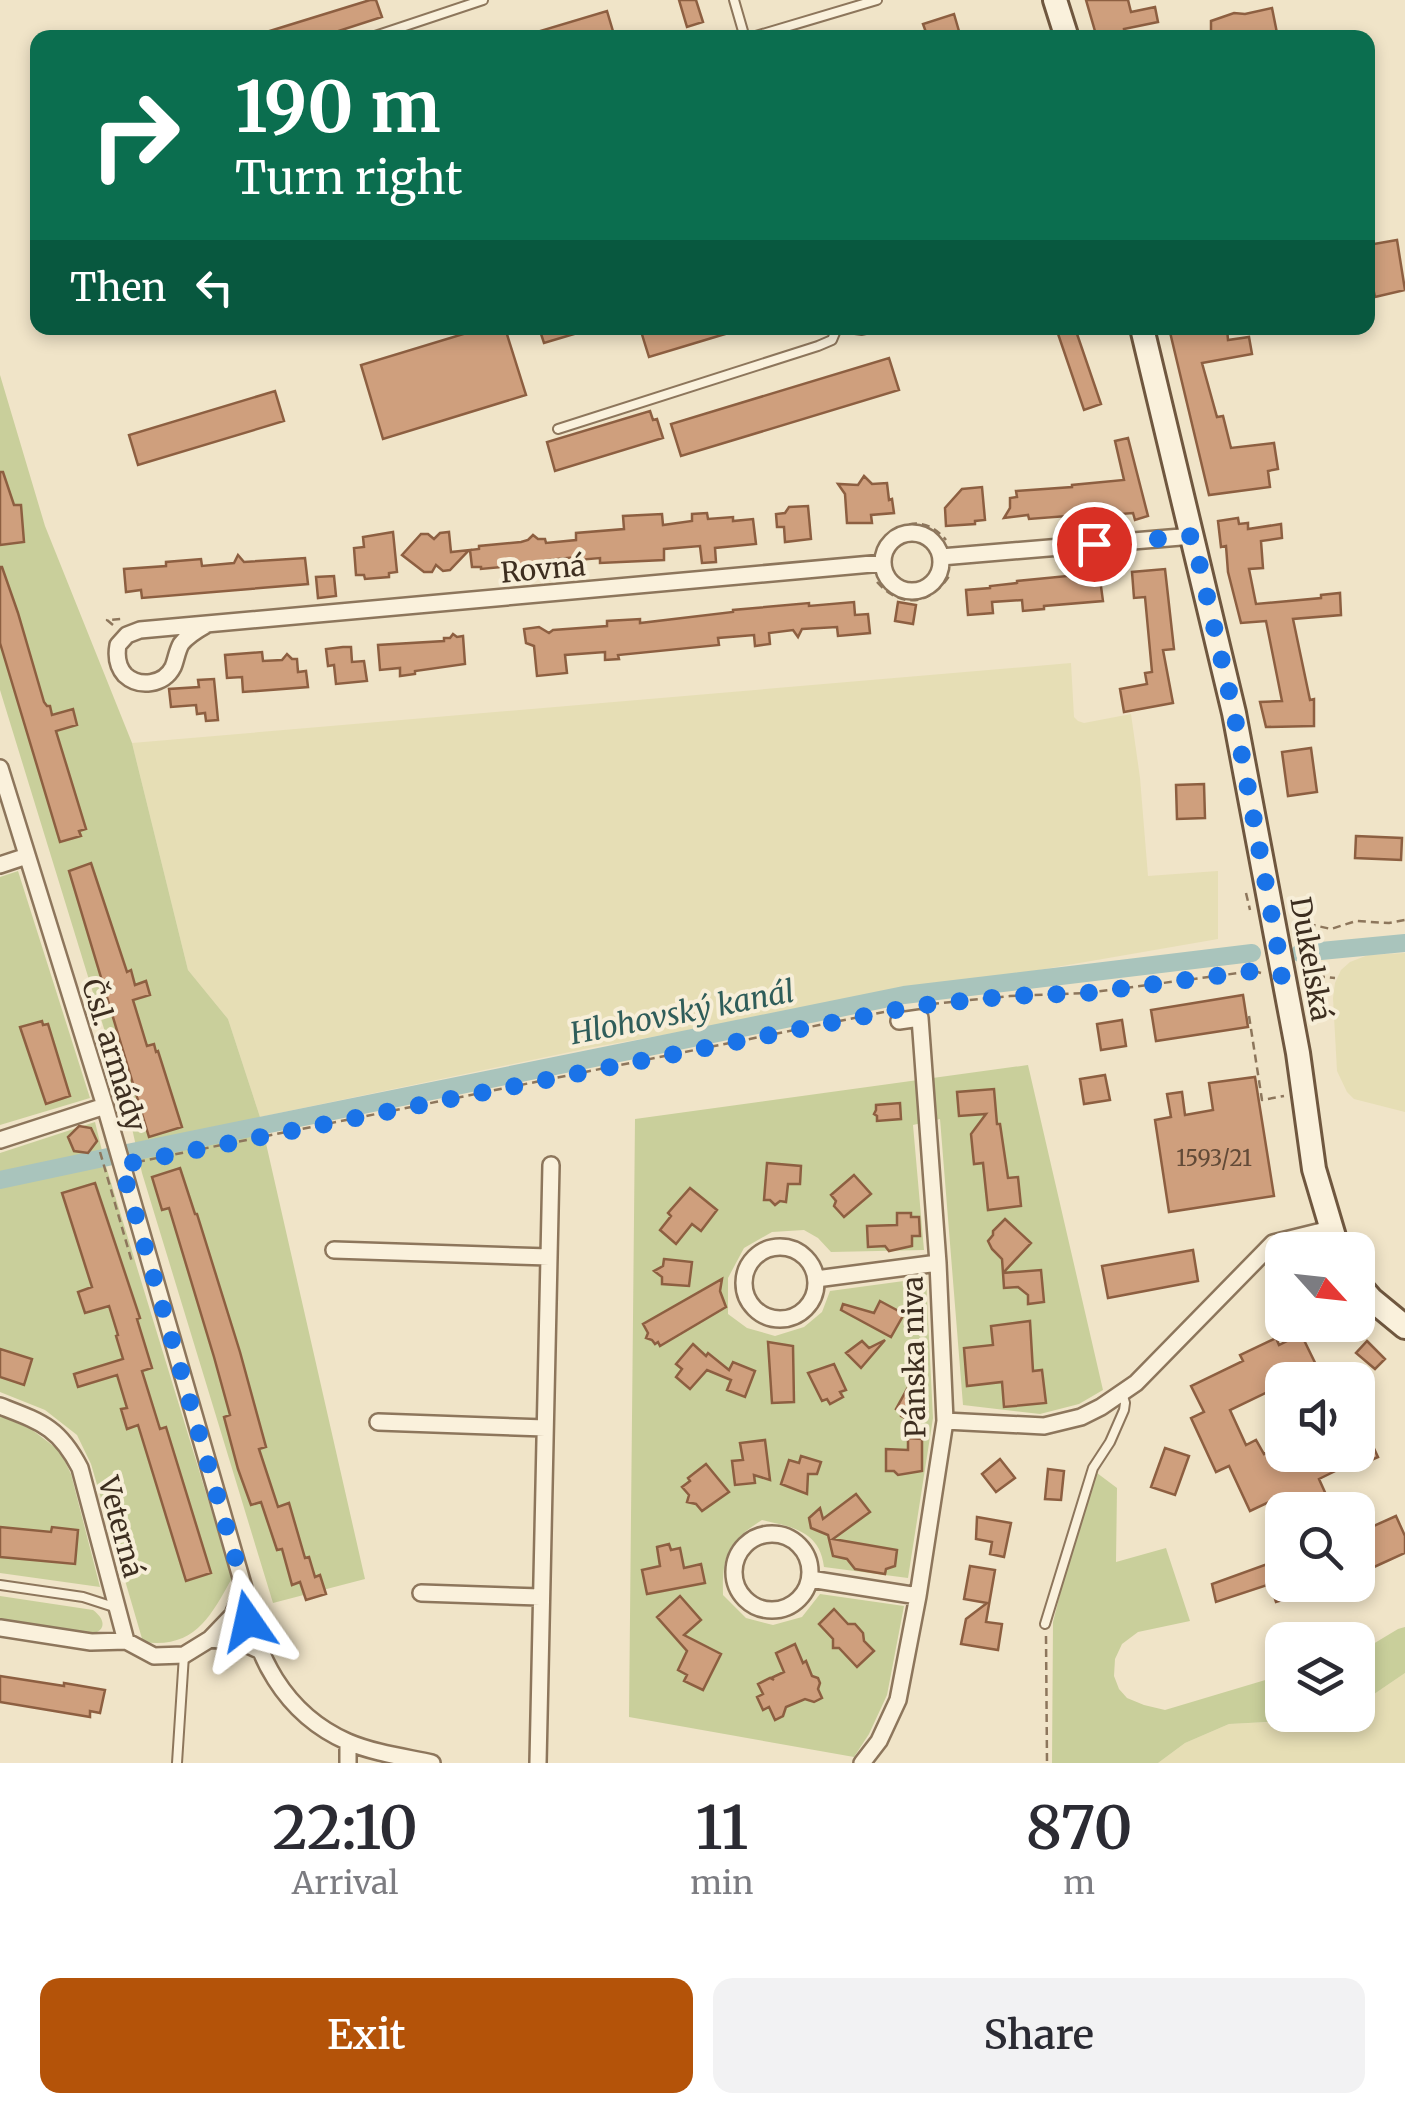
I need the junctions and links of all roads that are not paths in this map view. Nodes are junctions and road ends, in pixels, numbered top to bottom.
1 (483, 0) edge
2 (734, 0) edge
3 (878, 0) edge
4 (1055, 0) edge
5 (393, 30) edge
6 (744, 30) edge
7 (775, 30) edge
8 (1064, 30) edge
9 (834, 335) edge
10 (1144, 335) edge
11 (558, 429) dead end
12 (1193, 536) junction
13 (941, 558) junction
14 (883, 562) junction
15 (206, 625) junction
16 (0, 768) edge
17 (27, 856) junction
18 (0, 865) edge
19 (897, 1015) road end
20 (105, 1106) junction
21 (0, 1140) edge
22 (551, 1165) dead end
23 (1332, 1232) edge
24 (334, 1250) dead end
25 (1265, 1252) edge
26 (548, 1257) junction
27 (938, 1264) junction
28 (816, 1279) junction
29 (1375, 1302) edge
30 (1405, 1327) edge
31 (1122, 1394) junction
32 (0, 1406) edge
33 (945, 1421) junction
34 (378, 1422) dead end
35 (544, 1428) junction
36 (810, 1579) junction
37 (0, 1585) edge
38 (244, 1588) junction
39 (421, 1593) dead end
40 (918, 1596) junction
41 (540, 1598) junction
42 (117, 1608) junction
43 (1045, 1624) road end
44 (0, 1628) edge
45 (210, 1640) junction
46 (126, 1641) junction
47 (261, 1651) junction
48 (184, 1656) junction
49 (348, 1742) junction
50 (177, 1763) edge
51 (348, 1763) edge
52 (432, 1763) edge
53 (538, 1763) edge
54 (862, 1763) edge

1 - 5 lane
2 - 6 lane
3 - 7 lane
4 - 8 main road
9 - 11 lane
10 - 12 main road, Dukelská
12 - 13 street
12 - 23 main road, Dukelská
13 - 14 street
13 - 14 street
14 - 15 street, Rovná
15 - 15 street, Rovná
16 - 17 street, Čsl. armády
17 - 18 street
17 - 20 street, Čsl. armády
19 - 27 street, Pánska niva
20 - 21 street
20 - 38 street, Čsl. armády
22 - 26 street
24 - 26 street
25 - 31 street
26 - 35 street
27 - 28 street
27 - 33 street, Pánska niva
28 - 28 street
29 - 30 main road
31 - 33 street
31 - 43 lane
32 - 42 street, Veterná
33 - 40 street, Pánska niva
34 - 35 street
35 - 41 street
36 - 36 street
36 - 40 street
37 - 42 lane
38 - 45 street
38 - 47 street, Čsl. armády
39 - 41 street
40 - 54 street, Pánska niva
41 - 53 street
42 - 46 street, Veterná
44 - 46 street
45 - 47 street
45 - 48 street
46 - 48 street
47 - 49 street, Čsl. armády
48 - 50 lane
49 - 51 street
49 - 52 street, Čsl. armády

